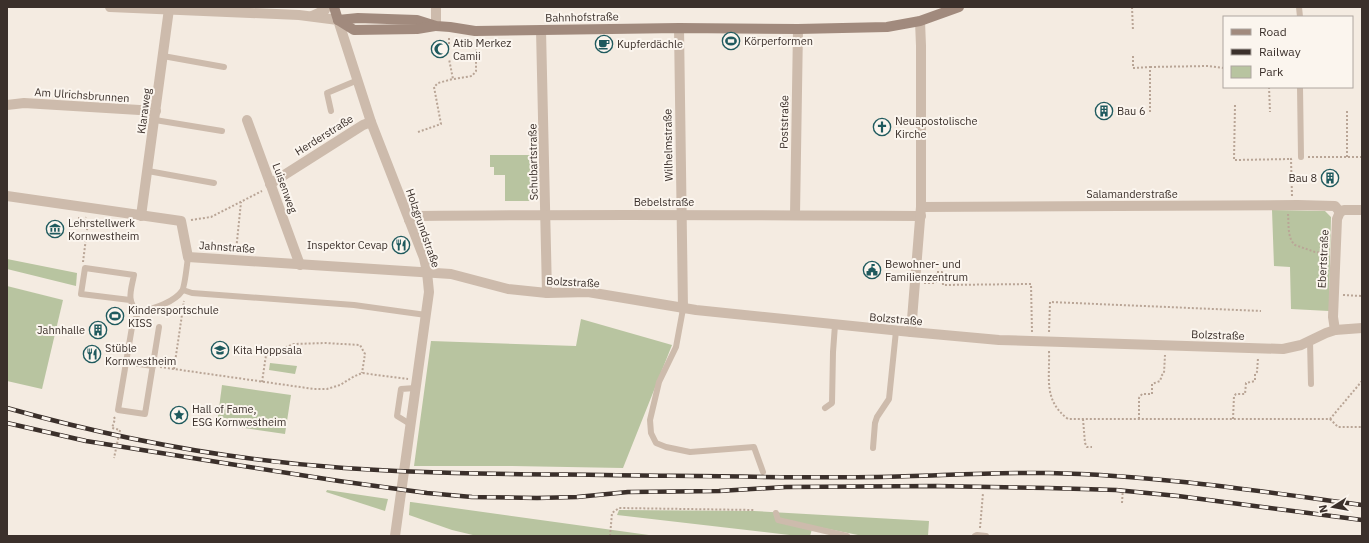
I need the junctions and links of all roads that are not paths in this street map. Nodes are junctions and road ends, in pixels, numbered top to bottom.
1 (110, 7) edge
2 (326, 7) edge
3 (334, 7) edge
4 (436, 7) edge
5 (958, 7) edge
6 (169, 9) junction
7 (312, 16) junction
8 (338, 20) junction
9 (920, 21) junction
10 (436, 26) junction
11 (679, 28) junction
12 (798, 29) junction
13 (541, 30) junction
14 (163, 56) junction
15 (224, 67) dead end
16 (358, 80) junction
17 (1300, 88) edge
18 (7, 105) edge
19 (331, 111) dead end
20 (155, 115) junction
21 (247, 120) dead end
22 (371, 122) junction
23 (222, 131) dead end
24 (1301, 157) road end
25 (148, 171) junction
26 (214, 183) dead end
27 (270, 184) junction
28 (7, 196) edge
29 (1362, 210) edge
30 (921, 212) junction
31 (1340, 212) junction
32 (681, 214) junction
33 (546, 215) junction
34 (795, 215) junction
35 (141, 216) junction
36 (409, 220) junction
37 (188, 257) junction
38 (300, 265) junction
39 (427, 272) junction
40 (183, 290) junction
41 (547, 293) junction
42 (130, 300) junction
43 (683, 308) junction
44 (138, 313) junction
45 (426, 315) junction
46 (835, 325) junction
47 (159, 327) dead end
48 (1362, 328) edge
49 (1335, 330) junction
50 (896, 331) junction
51 (912, 332) junction
52 (1310, 341) junction
53 (125, 362) junction
54 (153, 366) junction
55 (416, 384) junction
56 (1311, 384) dead end
57 (825, 408) dead end
58 (410, 424) junction
59 (873, 448) dead end
60 (763, 472) dead end
61 (776, 513) dead end
62 (395, 536) edge
63 (847, 536) edge

1 - 6 street
2 - 7 street
3 - 8 main road, Holzgrundstraße
4 - 10 street
5 - 9 main road, Bahnhofstraße
6 - 7 street
6 - 14 street, Klaraweg
7 - 8 street
8 - 10 main road, Bahnhofstraße
8 - 16 street, Holzgrundstraße
9 - 12 main road, Bahnhofstraße
9 - 30 street
10 - 13 main road, Bahnhofstraße
11 - 12 main road, Bahnhofstraße
11 - 13 main road, Bahnhofstraße
11 - 32 street, Wilhelmstraße
12 - 34 street, Poststraße
13 - 33 street, Schubartstraße
14 - 15 lane
14 - 20 street, Klaraweg
16 - 19 lane
16 - 22 street, Holzgrundstraße
17 - 24 lane
18 - 20 street, Am Ulrichsbrunnen
20 - 23 lane
20 - 25 street, Klaraweg
21 - 27 street, Luisenweg
22 - 27 street, Herderstraße
22 - 36 street, Holzgrundstraße
25 - 26 lane
25 - 35 street, Klaraweg
27 - 38 street, Luisenweg
28 - 35 street
29 - 31 street
30 - 31 street, Salamanderstraße
30 - 34 street, Bebelstraße
30 - 51 street
31 - 49 street, Ebertstraße
32 - 33 street, Bebelstraße
32 - 34 street, Bebelstraße
32 - 43 street, Wilhelmstraße
33 - 36 street, Bebelstraße
33 - 41 street, Schubartstraße
35 - 37 street, Jahnstraße
36 - 39 street, Holzgrundstraße
37 - 38 street, Jahnstraße
37 - 40 lane
38 - 39 street, Jahnstraße
39 - 41 street, Bolzstraße
39 - 45 street, Holzgrundstraße
40 - 44 lane
40 - 45 lane
41 - 43 street, Bolzstraße
42 - 42 lane
42 - 44 lane
43 - 46 street, Bolzstraße
43 - 60 lane
44 - 53 lane
45 - 55 street, Holzgrundstraße
46 - 50 street, Bolzstraße
46 - 57 lane
47 - 54 lane
48 - 49 street, Bolzstraße
49 - 52 street, Bolzstraße
50 - 51 street, Bolzstraße
50 - 59 lane
51 - 52 street, Bolzstraße
52 - 56 lane
53 - 54 lane
53 - 54 lane
55 - 58 street, Holzgrundstraße
55 - 58 lane
58 - 62 street, Holzgrundstraße
61 - 63 lane

